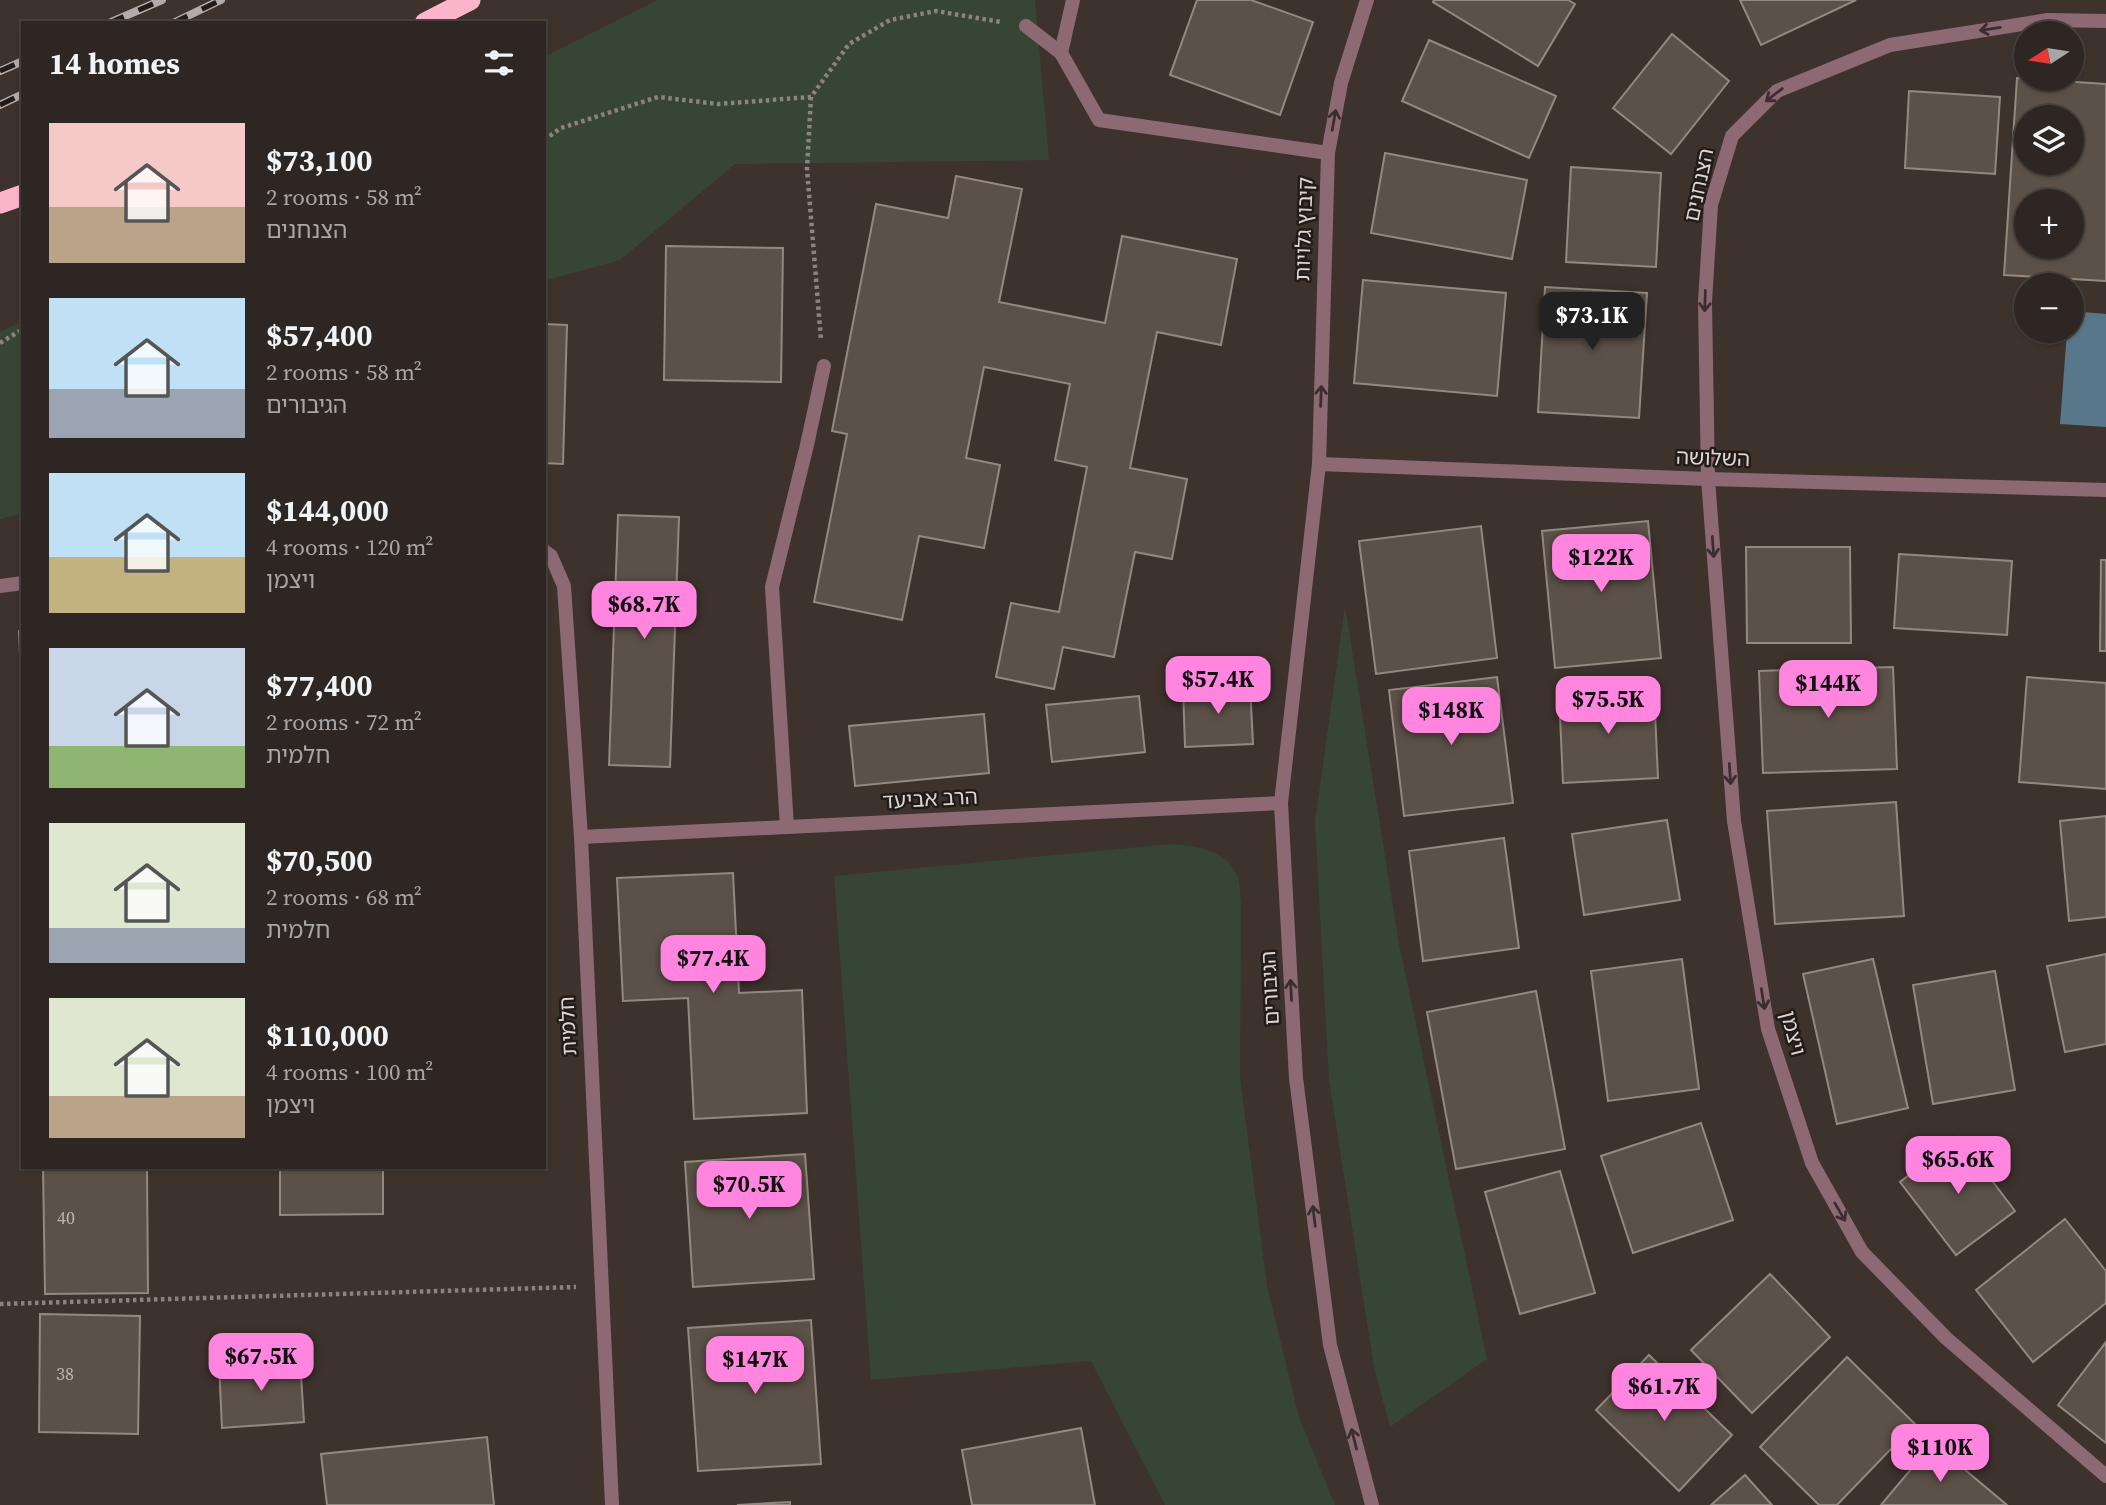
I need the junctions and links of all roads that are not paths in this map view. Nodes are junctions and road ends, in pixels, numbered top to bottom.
1 (470, 0) edge
2 (1073, 0) edge
3 (1367, 0) edge
4 (429, 21) edge
5 (2106, 21) edge
6 (1026, 26) road end
7 (1061, 53) junction
8 (1328, 153) junction
9 (21, 196) edge
10 (0, 203) edge
11 (824, 366) road end
12 (1319, 464) junction
13 (1708, 479) junction
14 (2106, 489) edge
15 (546, 552) edge
16 (21, 583) edge
17 (0, 586) edge
18 (1281, 803) junction
19 (787, 827) junction
20 (581, 837) junction
21 (2106, 1476) edge
22 (612, 1505) edge
23 (1372, 1505) edge

1 - 4 highway
2 - 7 street
8 -> 3 street, קיבוץ גלויות
5 -> 13 street, הצנחנים
6 - 7 street
7 - 8 street
12 -> 8 street, קיבוץ גלויות
9 - 10 highway
11 - 19 street
12 - 13 street, השלושה
12 - 18 street, הגיבורים
13 - 14 street, השלושה
13 -> 21 street, ויצמן
15 - 20 street, חלמית
16 - 17 street
18 - 19 street, הרב אביעד
23 -> 18 street, הגיבורים
19 - 20 street, הרב אביעד
20 - 22 street, חלמית

